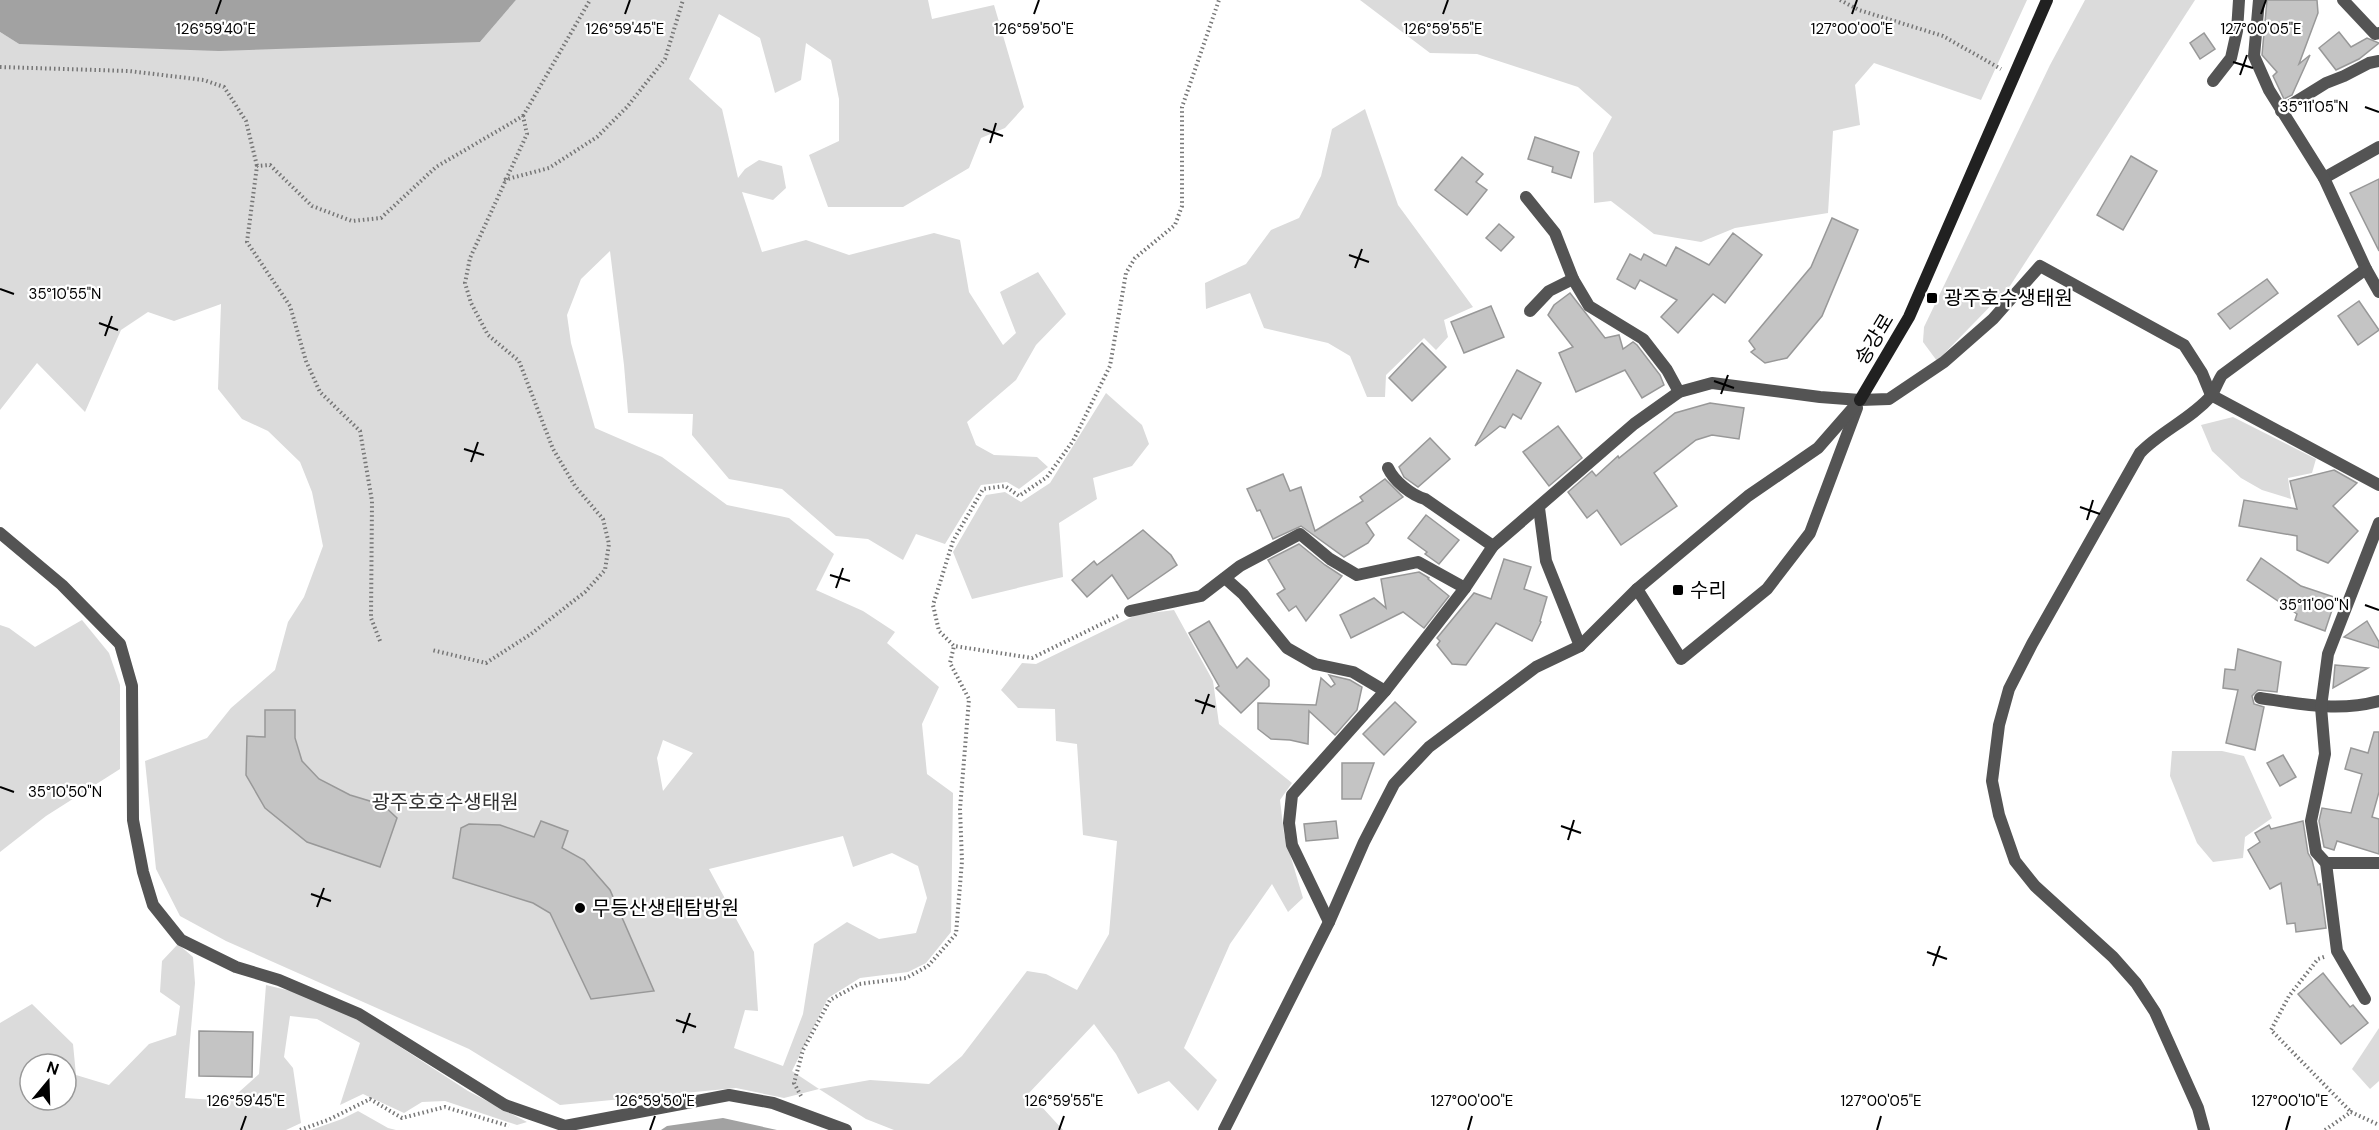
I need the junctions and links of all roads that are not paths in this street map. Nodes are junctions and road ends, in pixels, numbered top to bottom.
1 (2047, 0) edge
2 (2239, 0) edge
3 (2259, 0) edge
4 (2345, 1) edge
5 (2379, 33) edge
6 (2379, 61) edge
7 (2213, 81) dead end
8 (2281, 111) junction
9 (2379, 147) edge
10 (2324, 178) junction
11 (1526, 197) dead end
12 (2366, 269) junction
13 (1573, 279) junction
14 (2379, 292) edge
15 (1530, 311) dead end
16 (1679, 392) junction
17 (2211, 395) junction
18 (1860, 400) junction
19 (1388, 468) dead end
20 (2379, 485) edge
21 (1539, 508) junction
22 (2379, 523) edge
23 (0, 533) edge
24 (1492, 546) junction
25 (1225, 578) junction
26 (1465, 588) junction
27 (1637, 589) junction
28 (1130, 611) road end
29 (1580, 646) junction
30 (1385, 690) junction
31 (2260, 698) dead end
32 (2379, 701) edge
33 (2321, 707) junction
34 (2326, 863) junction
35 (2379, 863) edge
36 (1329, 922) junction
37 (2365, 999) dead end
38 (846, 1130) edge
39 (1224, 1130) edge
40 (2204, 1130) edge

1 - 18 main road, 송강로
2 - 7 street
3 - 8 street
4 - 5 street
6 - 8 street
8 - 10 street
9 - 10 street
10 - 12 street
11 - 13 street
12 - 14 street
12 - 17 street
13 - 15 street
13 - 16 street
16 - 18 street
16 - 21 street
17 - 18 street
17 - 20 street
17 - 40 street
18 - 27 street
18 - 27 street, 송강로
19 - 24 street
21 - 24 street
21 - 29 street
22 - 33 street
23 - 38 street
24 - 26 street
25 - 26 street
25 - 28 street
25 - 30 street
26 - 30 street
27 - 29 street
29 - 36 street
30 - 36 street
31 - 33 street
32 - 33 street
33 - 34 street
34 - 35 street
34 - 37 street
36 - 39 street

